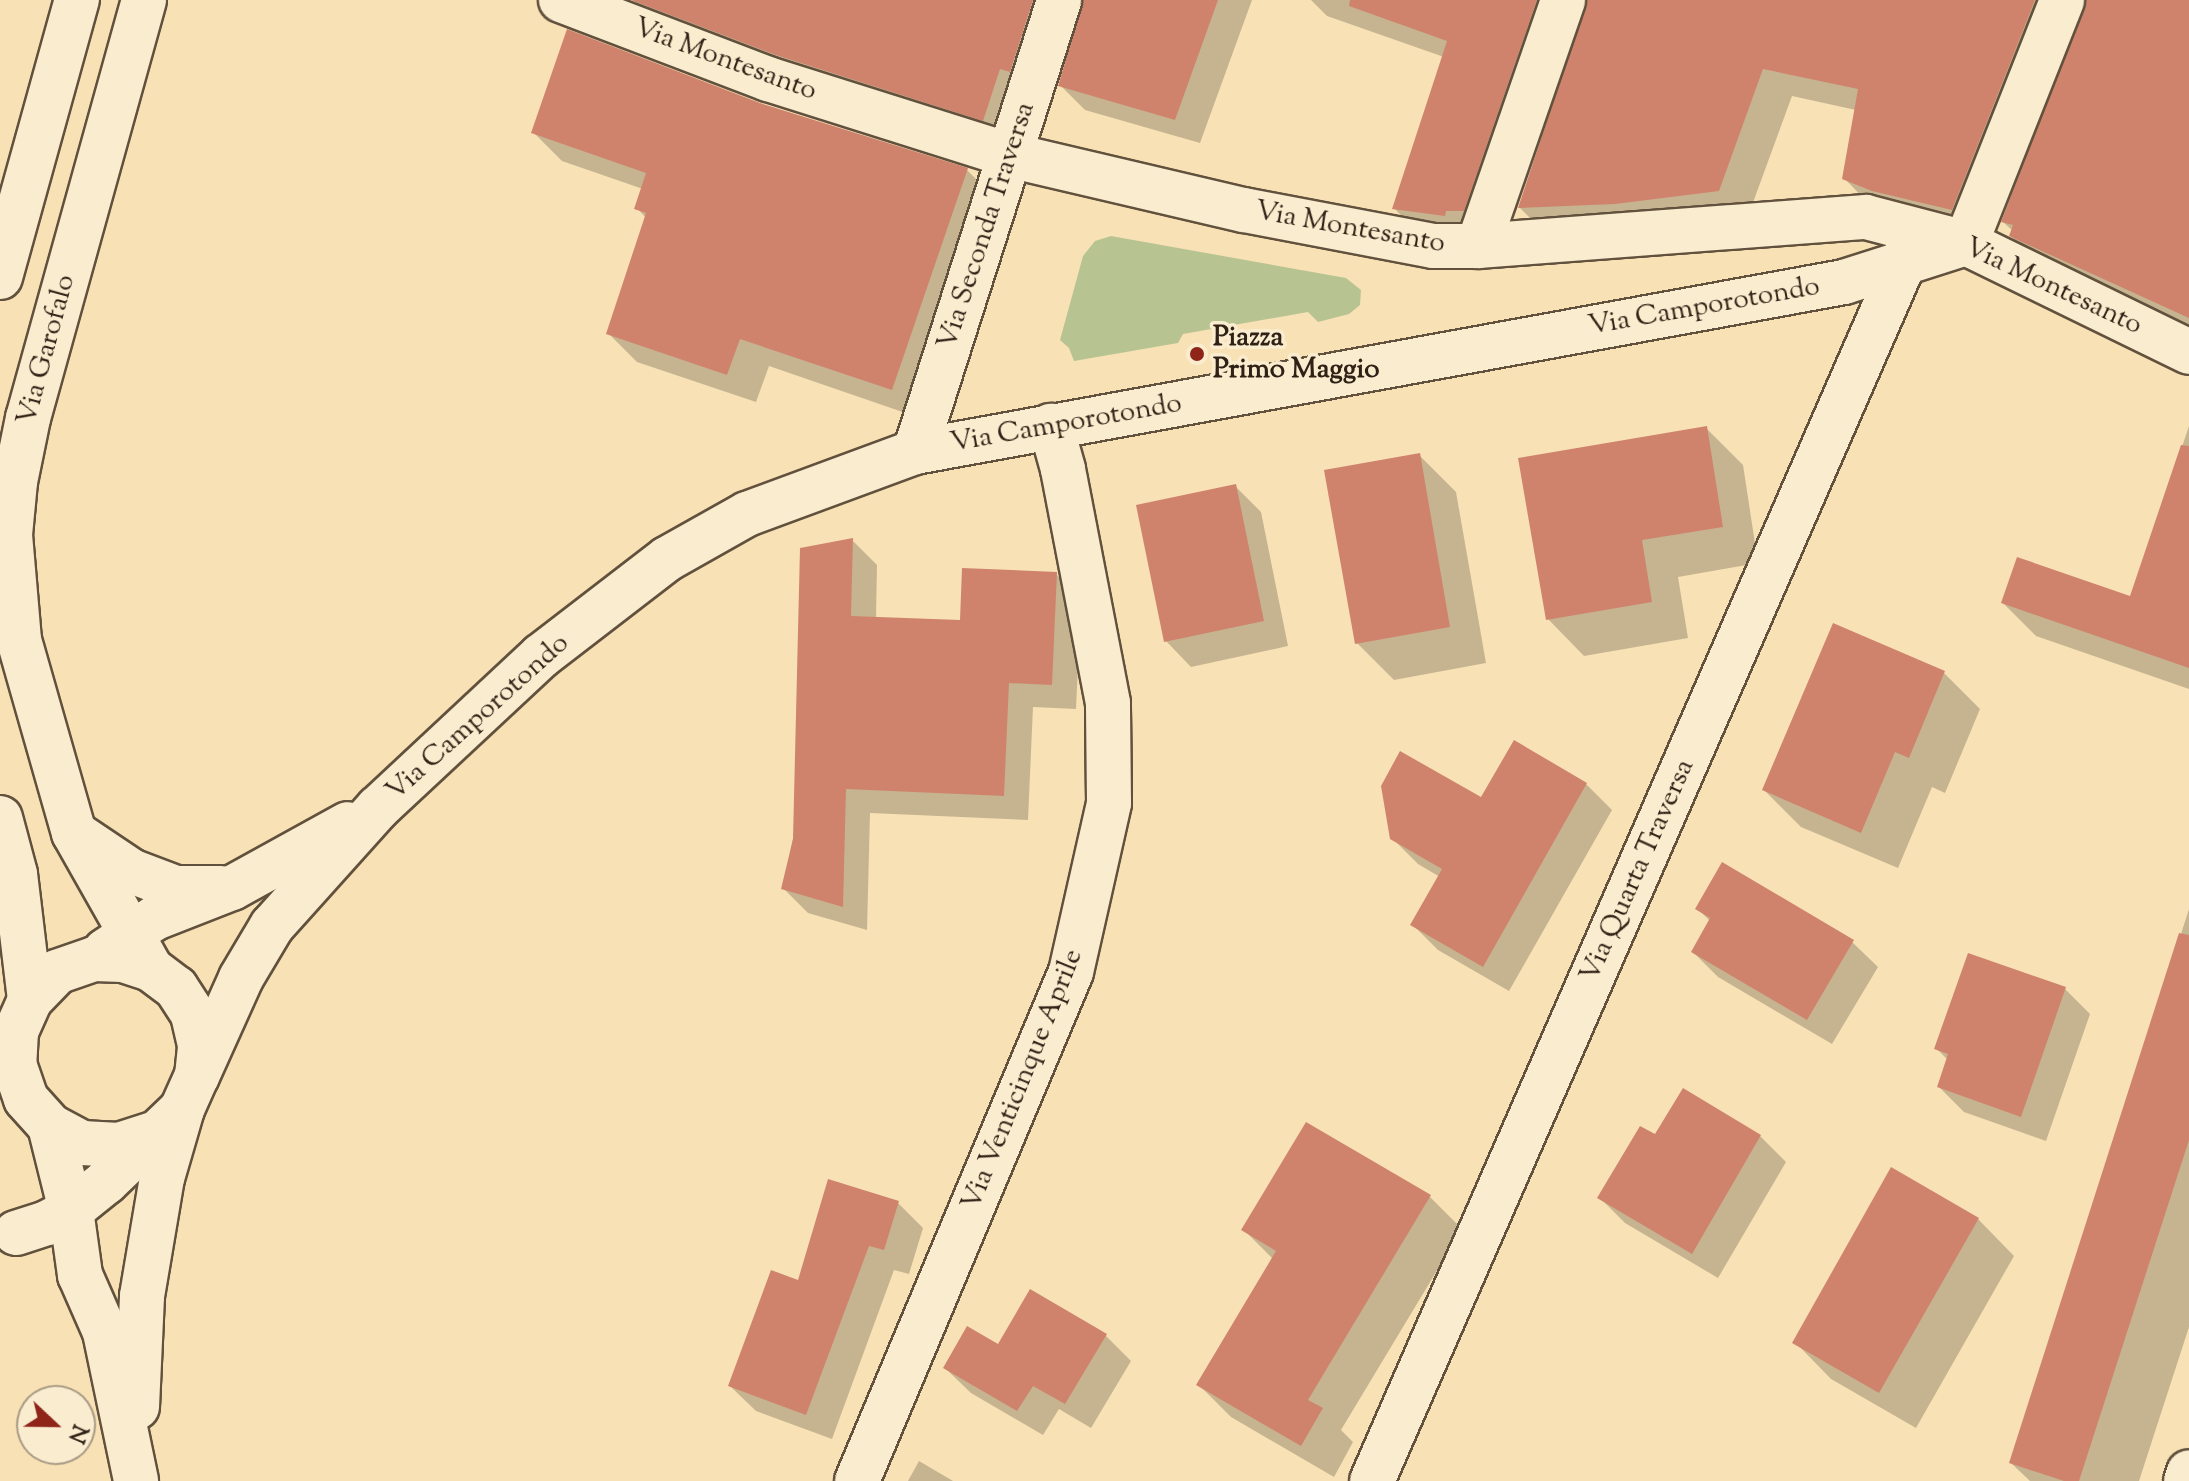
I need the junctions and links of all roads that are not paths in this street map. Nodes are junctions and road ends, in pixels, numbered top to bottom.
1 (77, 0) edge
2 (144, 0) edge
3 (561, 0) edge
4 (1059, 0) edge
5 (1563, 0) edge
6 (2062, 0) edge
7 (1009, 155) junction
8 (1966, 243) junction
9 (1478, 246) junction
10 (1909, 246) junction
11 (0, 277) edge
12 (2189, 352) edge
13 (1051, 426) junction
14 (915, 452) junction
15 (378, 808) junction
16 (0, 818) edge
17 (74, 833) junction
18 (232, 888) junction
19 (140, 951) junction
20 (30, 1000) junction
21 (7, 1076) edge
22 (177, 1106) junction
23 (50, 1126) junction
24 (71, 1210) junction
25 (8, 1232) edge
26 (80, 1275) junction
27 (135, 1469) edge
28 (2189, 1472) edge
29 (857, 1481) edge
30 (1372, 1481) edge
31 (2186, 1481) edge

1 - 11 street
2 - 17 street, Via Garofalo
3 - 7 street, Via Montesanto
4 - 7 street, Via Seconda Traversa
5 - 9 street
6 - 8 street
7 - 9 street, Via Montesanto
7 - 14 street, Via Seconda Traversa
8 - 10 street, Via Camporotondo
8 - 12 street, Via Montesanto
9 - 10 street, Via Montesanto
10 - 13 street, Via Camporotondo
10 - 30 street, Via Quarta Traversa
13 - 14 street, Via Camporotondo
13 - 29 street, Via Venticinque Aprile
14 - 15 street, Via Camporotondo
15 - 18 street
15 - 22 street
16 - 20 street
17 - 18 street
17 - 19 street, Via Garofalo
18 - 19 street
19 - 20 street
19 - 22 street
20 - 21 street
21 - 23 street
22 - 23 street
22 - 24 street
22 - 27 street
23 - 24 street
24 - 25 street
24 - 26 street
25 - 26 street
26 - 27 street
28 - 31 street

